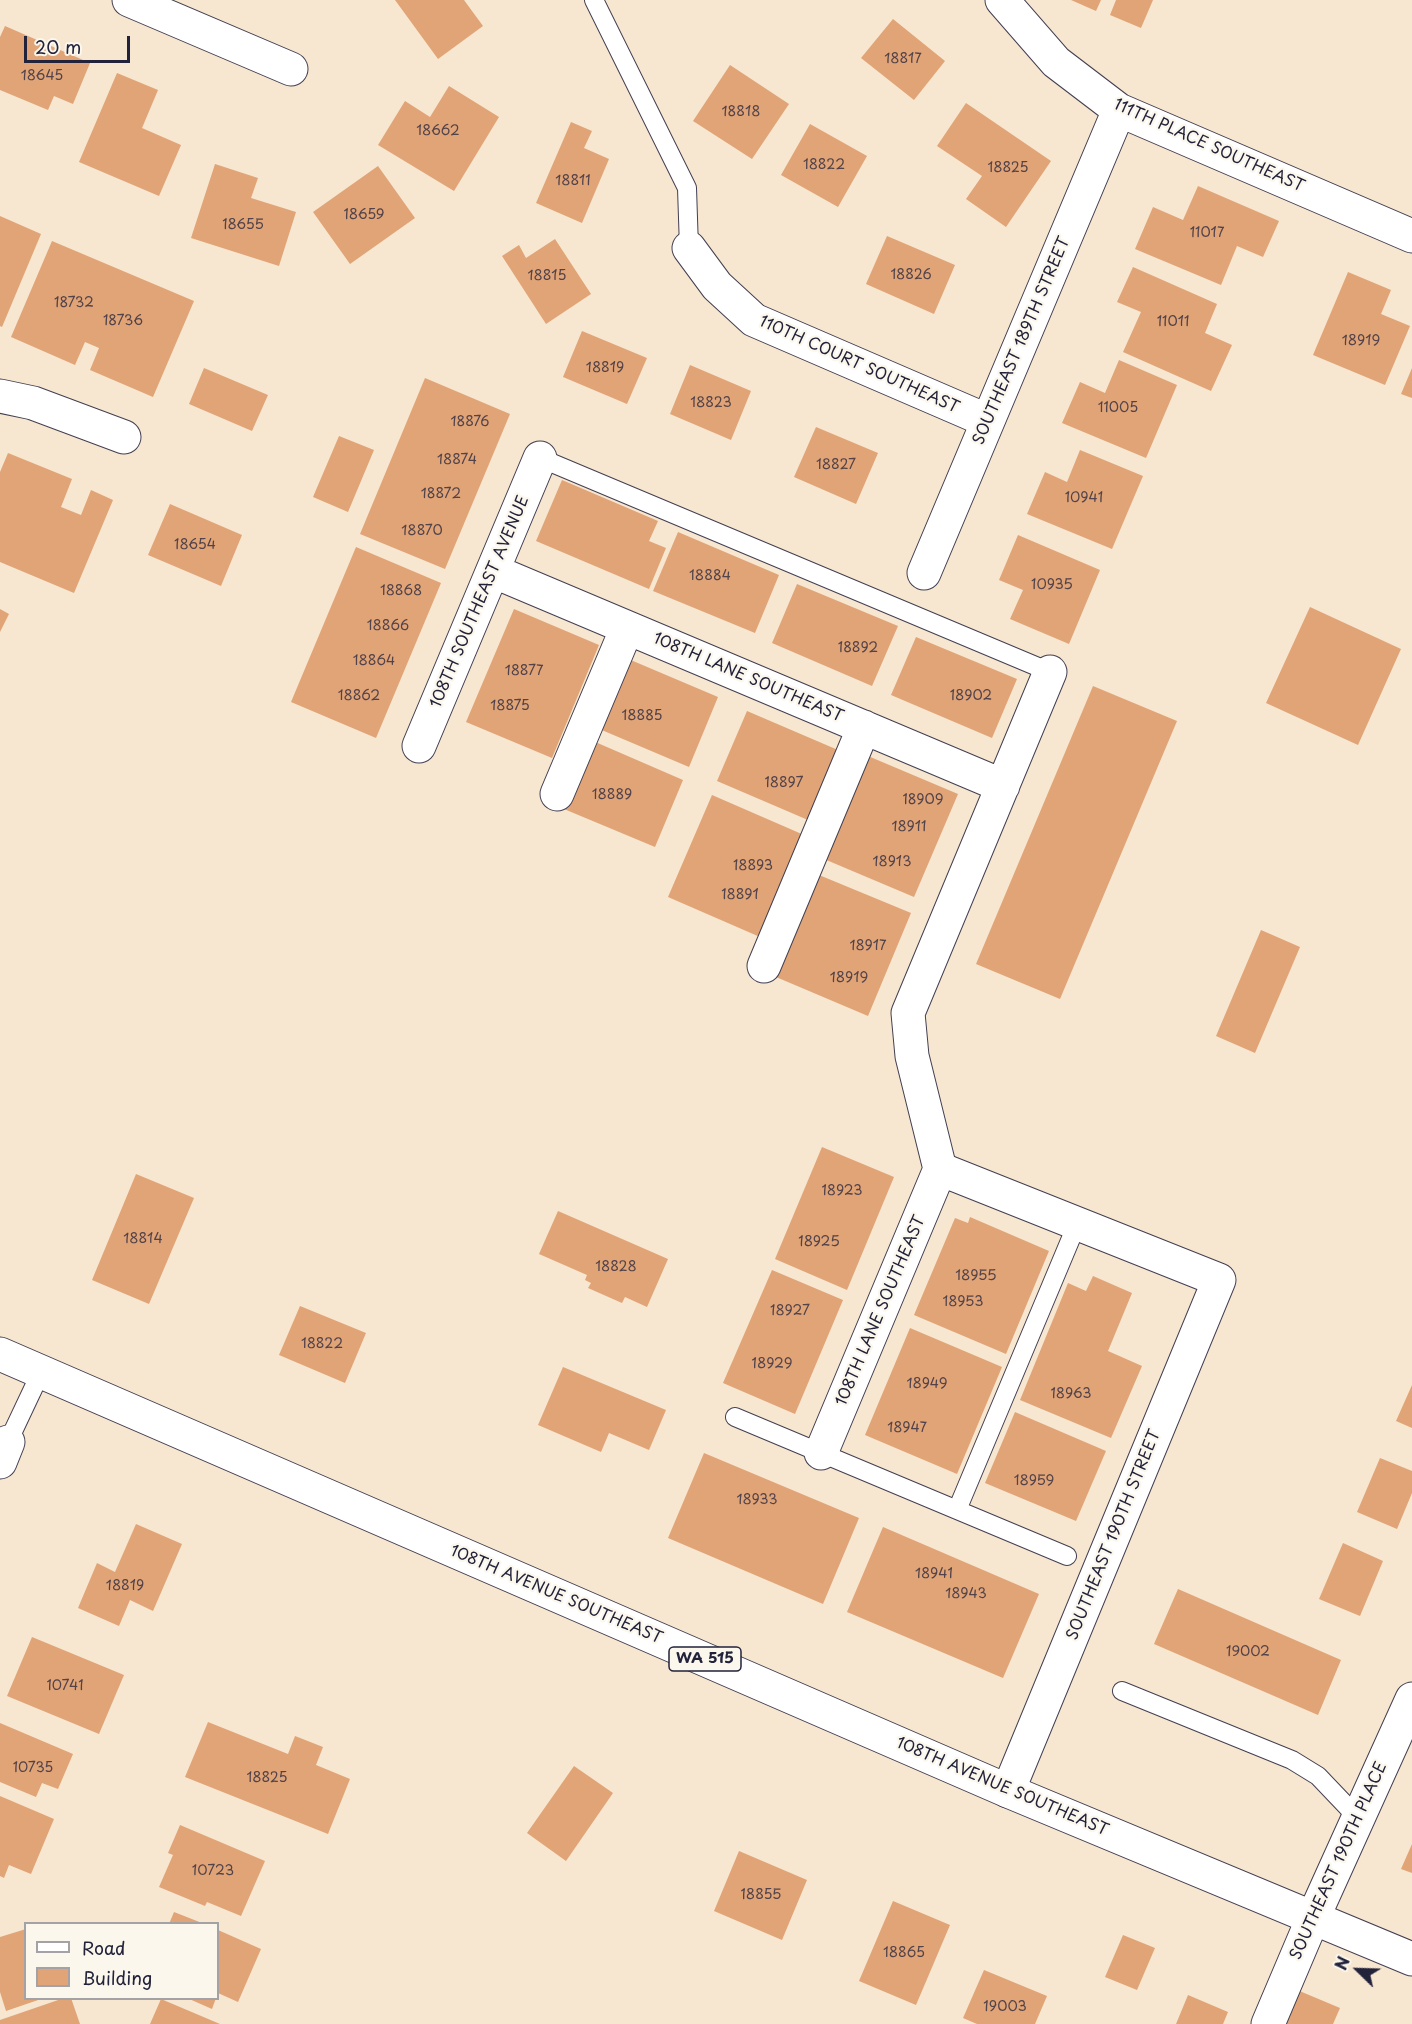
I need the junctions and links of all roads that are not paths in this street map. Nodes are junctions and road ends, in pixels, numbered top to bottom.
1 (129, 0) edge
2 (594, 0) edge
3 (1002, 0) edge
4 (291, 69) dead end
5 (1119, 110) junction
6 (1412, 236) edge
7 (689, 248) joint
8 (0, 396) edge
9 (988, 421) junction
10 (124, 437) dead end
11 (540, 458) joint
12 (492, 572) junction
13 (924, 573) dead end
14 (627, 628) junction
15 (1050, 672) joint
16 (864, 727) junction
17 (419, 746) dead end
18 (1003, 786) junction
19 (556, 794) dead end
20 (764, 966) dead end
21 (940, 1169) junction
22 (1077, 1224) junction
23 (0, 1354) edge
24 (41, 1372) junction
25 (735, 1417) dead end
26 (4, 1452) edge
27 (821, 1453) junction
28 (957, 1510) junction
29 (1067, 1556) dead end
30 (1122, 1691) dead end
31 (1412, 1699) edge
32 (1008, 1791) junction
33 (1358, 1818) junction
34 (1313, 1918) junction
35 (1412, 1959) edge
36 (1268, 2024) edge

1 - 4 street
2 - 7 lane
3 - 5 street, 111TH PLACE SOUTHEAST
5 - 6 street, 111TH PLACE SOUTHEAST
5 - 9 street, SOUTHEAST 189TH STREET
7 - 9 street, 110TH COURT SOUTHEAST
8 - 10 street
9 - 13 street, SOUTHEAST 189TH STREET
11 - 12 street, 108TH SOUTHEAST AVENUE
11 - 15 lane
12 - 14 street, 108TH LANE SOUTHEAST
12 - 17 street, 108TH SOUTHEAST AVENUE
14 - 16 street, 108TH LANE SOUTHEAST
14 - 19 street
15 - 18 street
16 - 18 street, 108TH LANE SOUTHEAST
16 - 20 street
18 - 21 street
21 - 22 street
21 - 27 street, 108TH LANE SOUTHEAST
22 - 28 lane
22 - 32 street, SOUTHEAST 190TH STREET
23 - 24 street, 108TH AVENUE SOUTHEAST / WA 515
24 - 26 lane
24 - 32 street, 108TH AVENUE SOUTHEAST / WA 515
25 - 27 lane
27 - 28 lane
28 - 29 lane
30 - 33 lane
31 - 33 street, SOUTHEAST 190TH PLACE
32 - 34 street, 108TH AVENUE SOUTHEAST / WA 515
33 - 34 street, SOUTHEAST 190TH PLACE
34 - 35 street, 108TH AVENUE SOUTHEAST / WA 515
34 - 36 street, SOUTHEAST 190TH PLACE

